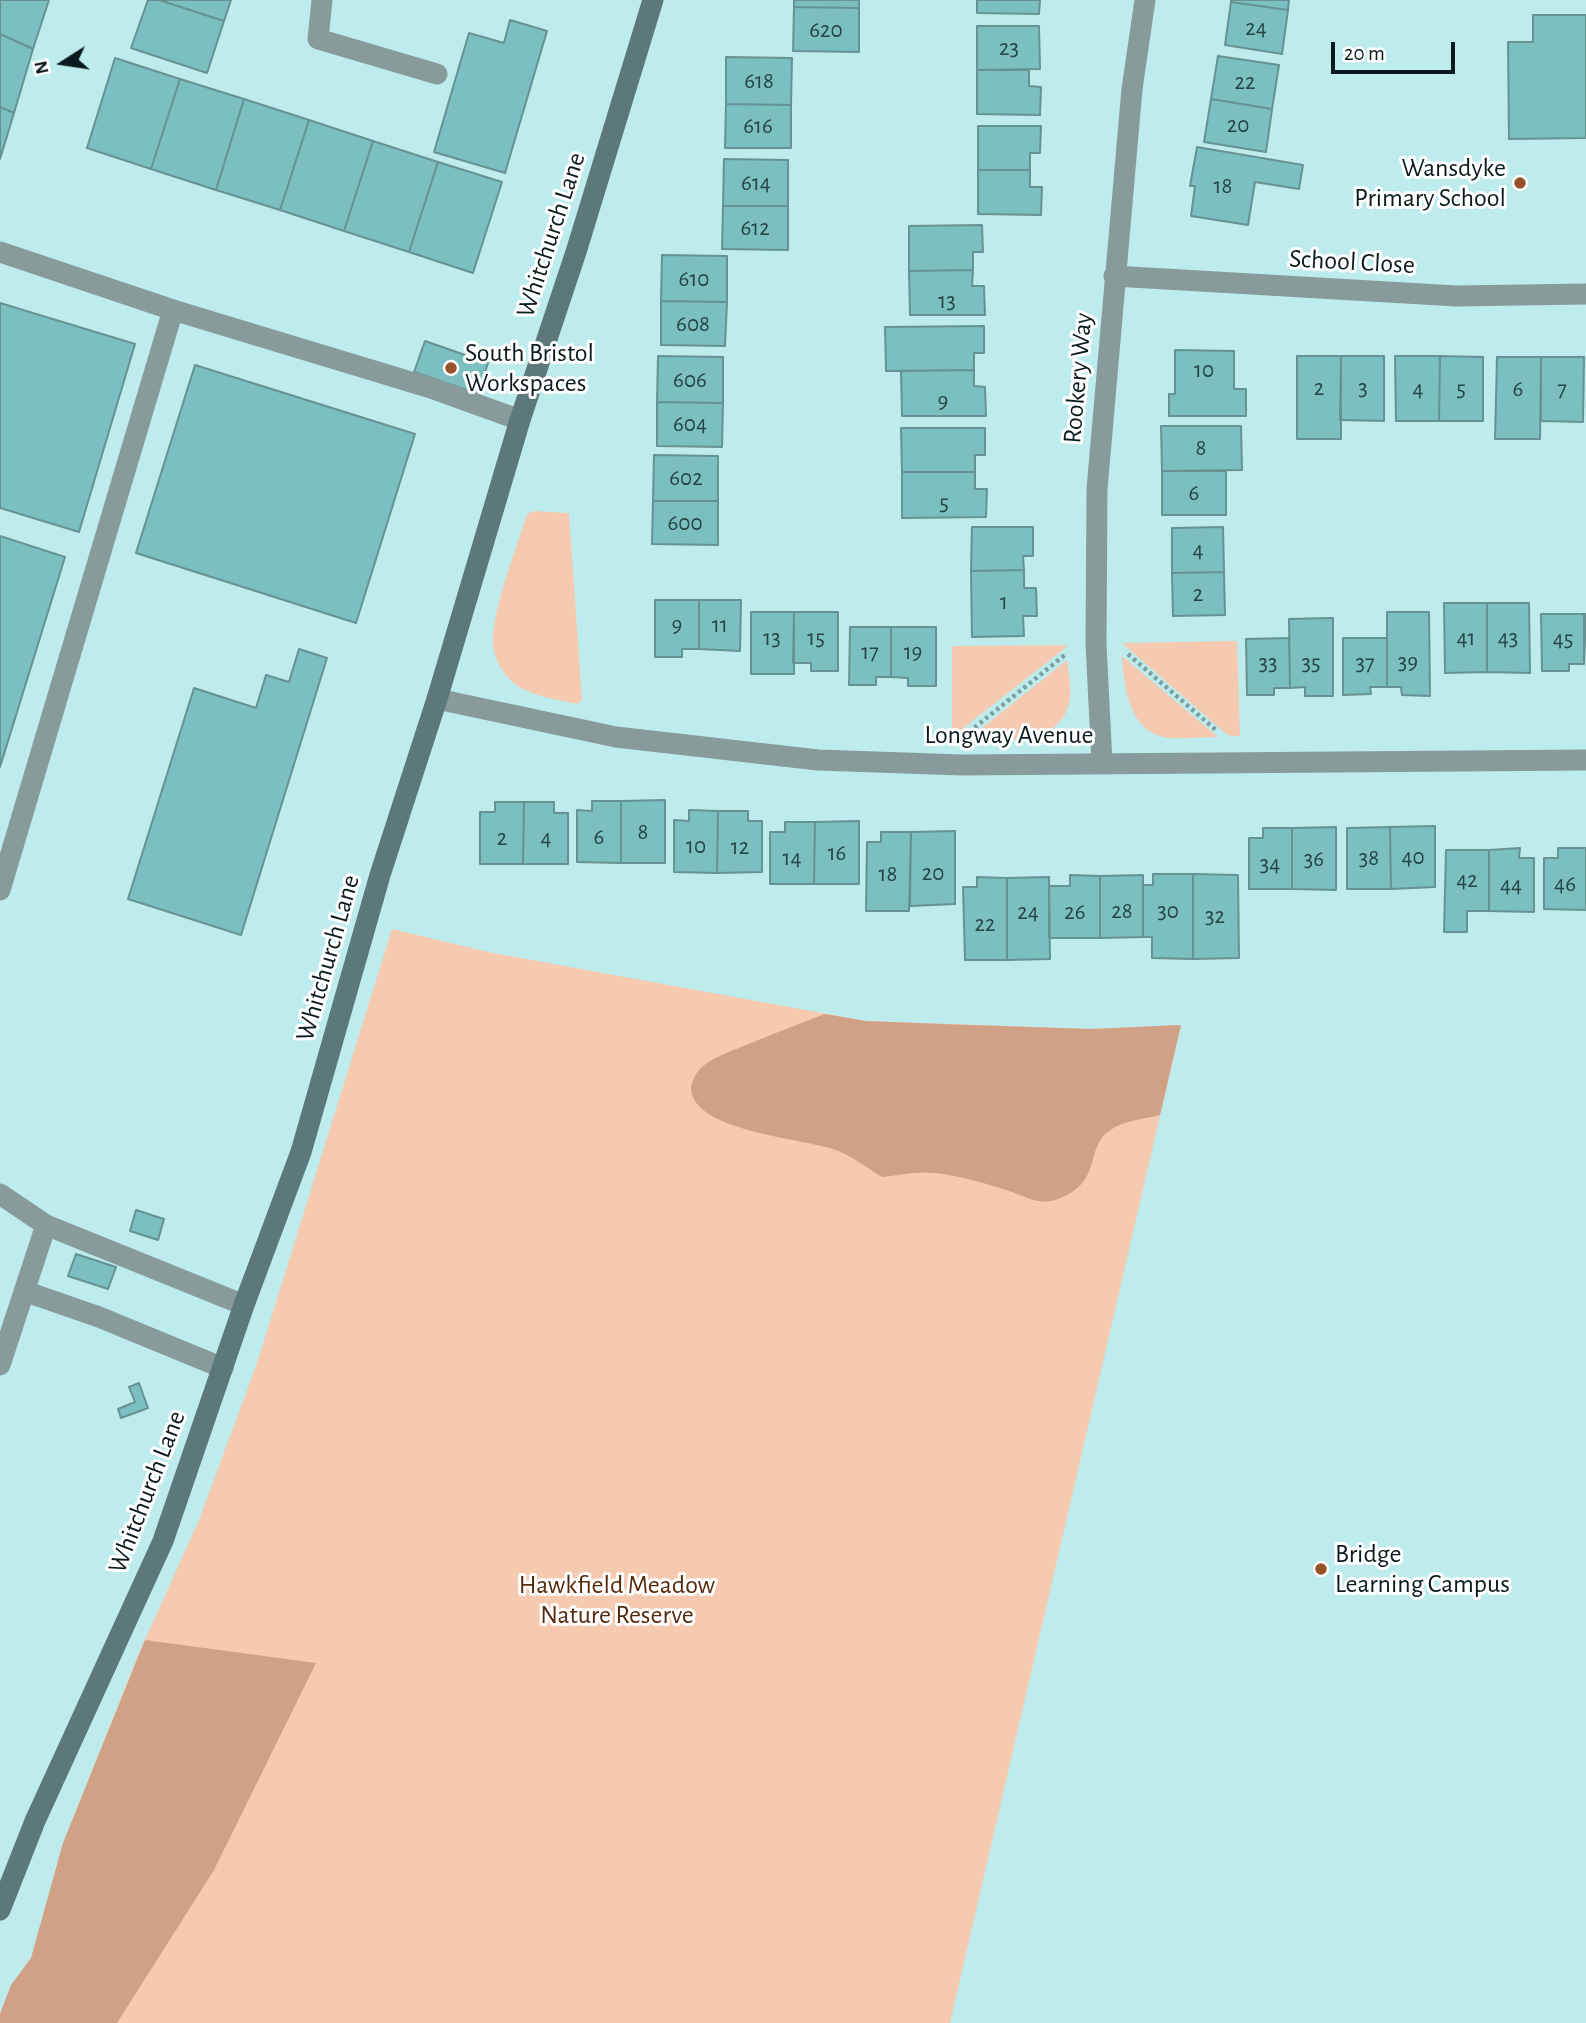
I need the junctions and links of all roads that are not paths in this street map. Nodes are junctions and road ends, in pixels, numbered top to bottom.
1 (322, 0) edge
2 (653, 0) edge
3 (1145, 0) edge
4 (437, 74) dead end
5 (0, 252) edge
6 (1114, 276) junction
7 (1586, 294) edge
8 (173, 310) junction
9 (520, 420) junction
10 (437, 699) junction
11 (1586, 760) edge
12 (1102, 763) junction
13 (0, 890) edge
14 (0, 1194) edge
15 (46, 1225) junction
16 (24, 1291) junction
17 (244, 1305) junction
18 (0, 1365) edge
19 (223, 1368) junction
20 (0, 1910) edge

1 - 4 street
2 - 9 street, Whitchurch Lane
3 - 6 street, Rookery Way
5 - 8 street
6 - 7 street, School Close
6 - 12 street, Rookery Way
8 - 9 street
8 - 13 street
9 - 10 street, Whitchurch Lane
10 - 12 street, Longway Avenue
10 - 17 street, Whitchurch Lane
11 - 12 street, Longway Avenue
14 - 15 street
15 - 16 street
15 - 17 street
16 - 18 street
16 - 19 street
17 - 19 street, Whitchurch Lane
19 - 20 street, Whitchurch Lane

